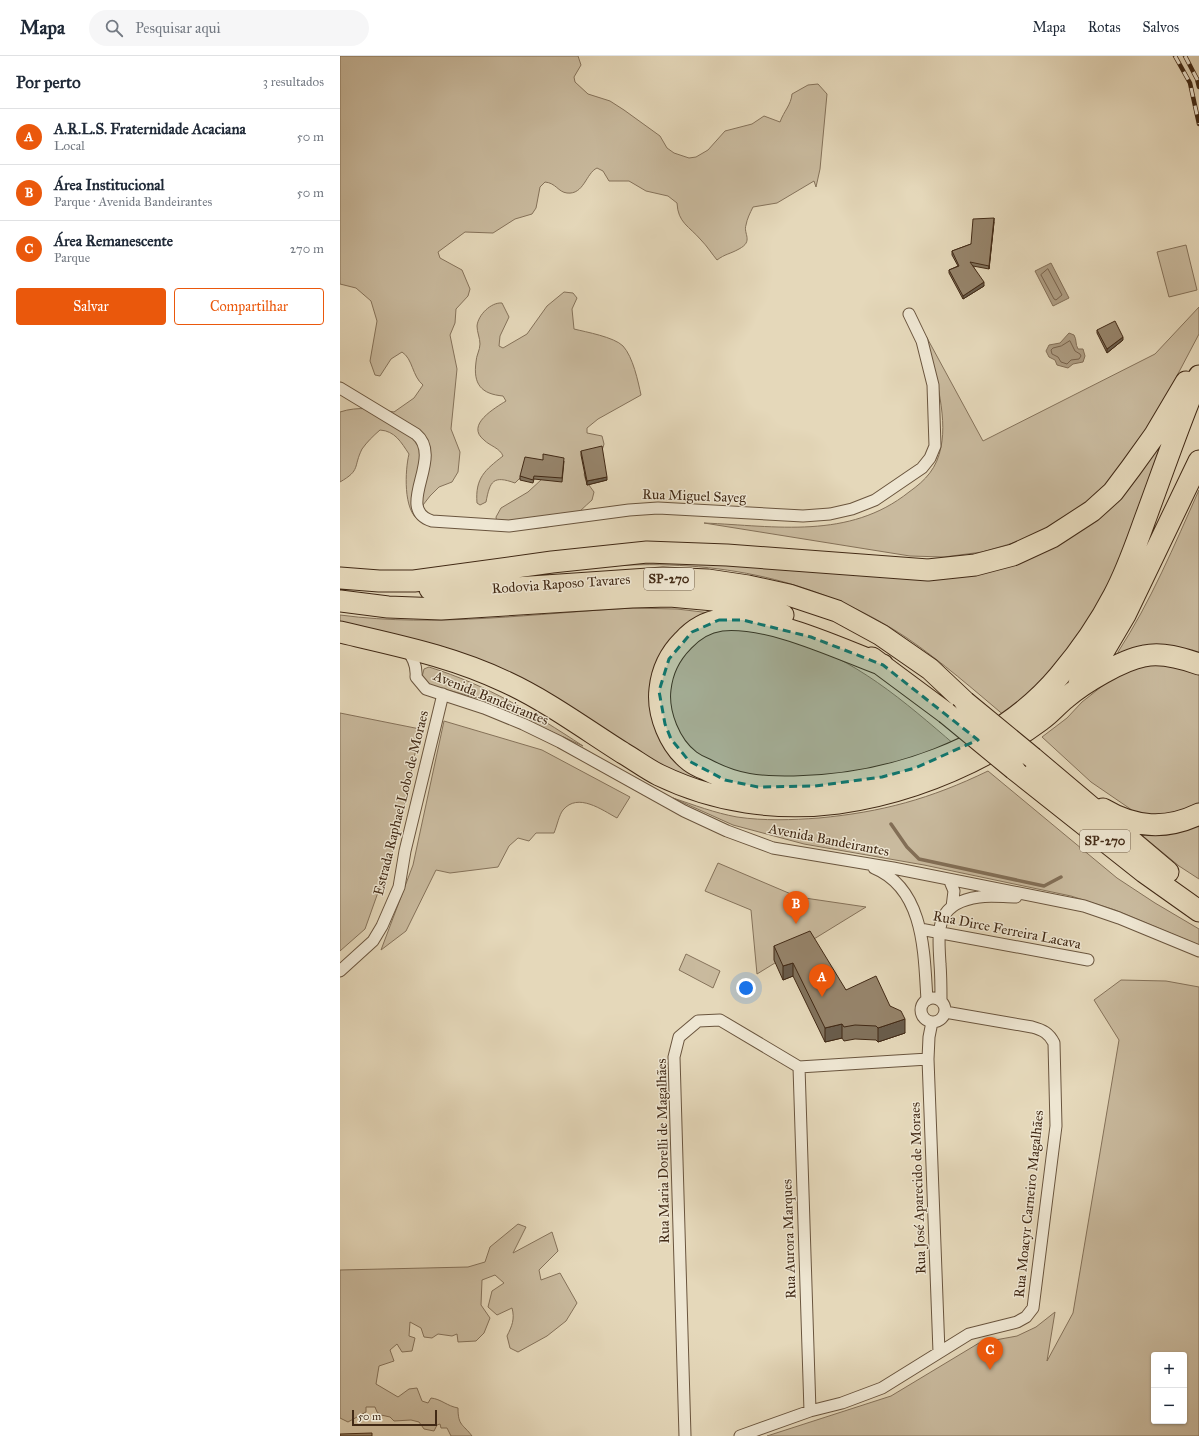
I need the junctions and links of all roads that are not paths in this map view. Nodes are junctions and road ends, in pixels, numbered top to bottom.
1 (909, 314) dead end
2 (1199, 361) edge
3 (1199, 376) edge
4 (340, 388) edge
5 (1199, 461) edge
6 (340, 579) edge
7 (340, 601) edge
8 (340, 632) edge
9 (404, 646) junction
10 (438, 655) junction
11 (1199, 664) edge
12 (883, 665) junction
13 (416, 670) junction
14 (1073, 693) junction
15 (443, 694) junction
16 (1048, 772) junction
17 (1199, 814) edge
18 (862, 864) junction
19 (949, 879) junction
20 (1199, 894) edge
21 (1046, 898) junction
22 (952, 907) junction
23 (1199, 911) edge
24 (920, 929) junction
25 (939, 933) junction
26 (1199, 951) edge
27 (1088, 960) dead end
28 (340, 972) edge
29 (927, 1000) junction
30 (941, 1001) junction
31 (945, 1012) junction
32 (932, 1022) junction
33 (928, 1059) junction
34 (799, 1067) junction
35 (939, 1352) junction
36 (810, 1411) junction
37 (685, 1436) edge
38 (740, 1436) edge

1 - 4 street, Rua Miguel Sayeg
2 - 6 highway
3 - 12 highway
5 - 14 highway
6 - 16 highway, Rodovia Raposo Tavares / SP-270, bridge
7 - 12 highway, Rodovia Raposo Tavares / SP-270
8 - 9 highway
9 - 10 highway
9 - 13 street, Avenida Bandeirantes
10 - 13 street, Avenida Bandeirantes
10 - 14 highway
11 - 14 highway
12 - 23 highway, Rodovia Raposo Tavares / SP-270, bridge
13 - 15 street, Avenida Bandeirantes
15 - 18 street, Avenida Bandeirantes
15 - 28 street, Estrada Raphael Lobo de Moraes
16 - 17 highway
16 - 20 highway, SP-270
18 - 19 street, Avenida Bandeirantes
18 - 24 street
19 - 21 street, Avenida Bandeirantes
19 - 22 street
21 - 22 street
21 - 26 street, Avenida Bandeirantes
22 - 25 street
24 - 25 street, Rua Dirce Ferreira Lacava
24 - 29 street
25 - 27 street, Rua Dirce Ferreira Lacava
25 - 30 street
29 - 30 street
29 - 32 street
30 - 31 street
31 - 32 street
31 - 35 street, Rua Moacyr Carneiro Magalhães
32 - 33 street, Rua José Aparecido de Moraes
33 - 34 street
33 - 35 street, Rua José Aparecido de Moraes
34 - 36 street, Rua Aurora Marques
34 - 37 street, Rua Maria Dorelli de Magalhães
35 - 36 street, Rua Moacyr Carneiro Magalhães
36 - 38 street, Rua Moacyr Carneiro Magalhães

